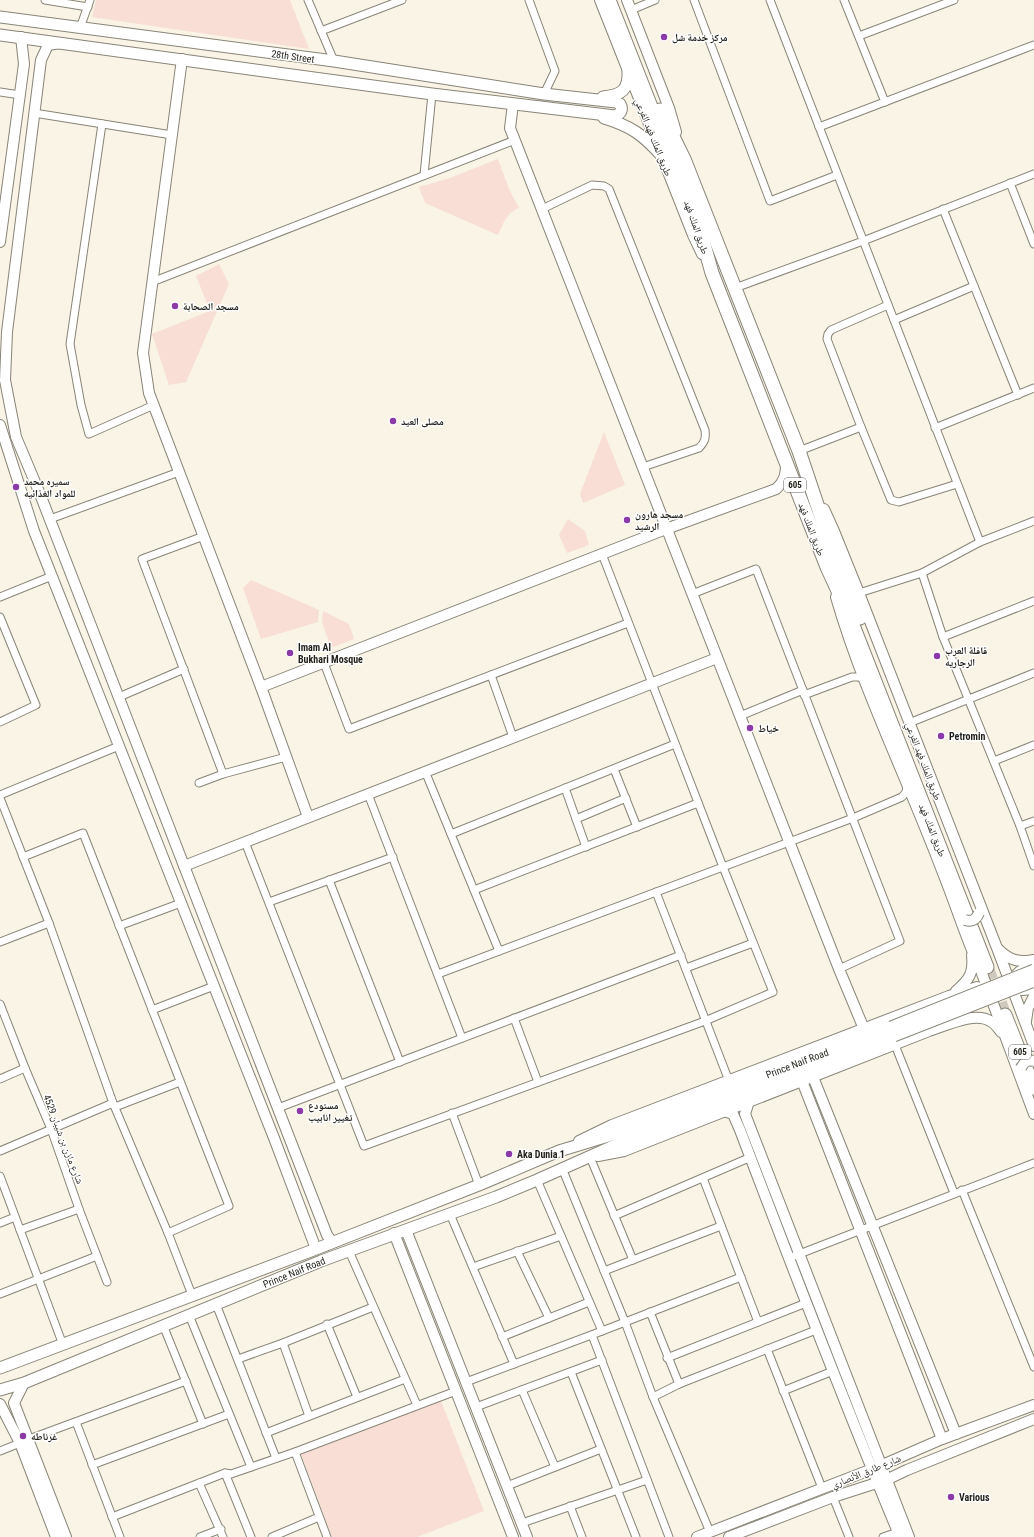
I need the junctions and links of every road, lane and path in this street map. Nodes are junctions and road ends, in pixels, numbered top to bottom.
1 (45, 0) edge
2 (308, 0) edge
3 (402, 0) edge
4 (529, 0) edge
5 (600, 0) edge
6 (609, 0) edge
7 (618, 0) edge
8 (627, 0) edge
9 (655, 0) edge
10 (694, 0) edge
11 (770, 0) edge
12 (844, 0) edge
13 (954, 0) edge
14 (89, 3) edge
15 (631, 10) junction
16 (0, 17) edge
17 (80, 28) junction
18 (321, 31) junction
19 (0, 35) edge
20 (859, 36) junction
21 (22, 37) junction
22 (60, 43) junction
23 (1034, 44) edge
24 (182, 59) junction
25 (334, 61) junction
26 (24, 64) junction
27 (628, 70) junction
28 (39, 72) junction
29 (0, 92) edge
30 (20, 94) junction
31 (432, 94) junction
32 (544, 94) junction
33 (585, 98) junction
34 (885, 102) junction
35 (513, 104) junction
36 (583, 112) junction
37 (34, 113) junction
38 (102, 124) junction
39 (819, 127) junction
40 (172, 135) junction
41 (515, 140) junction
42 (661, 155) junction
43 (684, 159) junction
44 (1034, 174) edge
45 (837, 175) junction
46 (424, 176) junction
47 (1010, 183) junction
48 (3, 196) edge
49 (542, 209) junction
50 (943, 209) junction
51 (863, 241) junction
52 (0, 242) edge
53 (1034, 244) edge
54 (712, 273) junction
55 (152, 282) junction
56 (974, 286) junction
57 (735, 288) junction
58 (888, 305) junction
59 (894, 320) junction
60 (1034, 388) edge
61 (1018, 395) junction
62 (154, 405) junction
63 (0, 425) edge
64 (861, 427) junction
65 (935, 428) junction
66 (799, 451) junction
67 (786, 462) junction
68 (643, 467) junction
69 (179, 472) junction
70 (809, 478) junction
71 (957, 484) junction
72 (50, 520) junction
73 (1034, 521) edge
74 (666, 529) junction
75 (204, 536) junction
76 (980, 542) junction
77 (602, 554) junction
78 (827, 567) junction
79 (922, 573) junction
80 (52, 576) junction
81 (859, 593) junction
82 (692, 594) junction
83 (0, 597) edge
84 (1034, 601) edge
85 (0, 617) edge
86 (628, 623) junction
87 (943, 637) junction
88 (717, 658) junction
89 (324, 663) junction
90 (184, 669) junction
91 (1034, 673) edge
92 (491, 675) junction
93 (866, 681) junction
94 (651, 684) junction
95 (261, 687) junction
96 (804, 693) junction
97 (118, 697) junction
98 (968, 699) junction
99 (740, 716) junction
100 (0, 722) edge
101 (909, 723) junction
102 (513, 737) junction
103 (675, 744) junction
104 (1034, 745) edge
105 (119, 746) junction
106 (286, 757) junction
107 (994, 761) junction
108 (614, 769) junction
109 (425, 771) junction
110 (223, 774) junction
111 (199, 783) dead end
112 (907, 785) junction
113 (565, 788) junction
114 (368, 794) junction
115 (0, 795) edge
116 (0, 798) edge
117 (626, 798) junction
118 (698, 803) junction
119 (308, 817) junction
120 (853, 818) junction
121 (576, 819) junction
122 (1034, 821) edge
123 (1020, 826) junction
124 (637, 827) junction
125 (451, 834) junction
126 (245, 842) junction
127 (789, 842) junction
128 (586, 847) junction
129 (23, 857) junction
130 (393, 857) junction
131 (184, 866) junction
132 (1034, 866) edge
133 (723, 867) junction
134 (329, 880) junction
135 (474, 890) junction
136 (656, 892) junction
137 (268, 902) junction
138 (181, 903) junction
139 (979, 908) junction
140 (961, 917) junction
141 (49, 923) junction
142 (119, 926) junction
143 (0, 942) edge
144 (753, 943) junction
145 (997, 948) junction
146 (972, 950) junction
147 (499, 951) junction
148 (681, 955) junction
149 (1034, 961) edge
150 (686, 968) junction
151 (992, 968) junction
152 (839, 969) junction
153 (1034, 970) edge
154 (438, 974) junction
155 (1034, 981) edge
156 (214, 986) junction
157 (1000, 989) junction
158 (1034, 989) edge
159 (949, 996) junction
160 (1034, 996) edge
161 (0, 1004) edge
162 (152, 1010) junction
163 (911, 1011) junction
164 (1008, 1011) junction
165 (514, 1018) junction
166 (705, 1020) junction
167 (955, 1022) junction
168 (864, 1029) junction
169 (1027, 1029) junction
170 (921, 1034) junction
171 (1004, 1035) junction
172 (893, 1036) junction
173 (462, 1038) junction
174 (1034, 1046) edge
175 (1034, 1061) edge
176 (400, 1062) junction
177 (25, 1068) junction
178 (1025, 1072) edge
179 (814, 1077) junction
180 (0, 1078) edge
181 (729, 1081) junction
182 (802, 1081) junction
183 (180, 1082) junction
184 (538, 1082) junction
185 (339, 1085) junction
186 (1034, 1088) edge
187 (749, 1101) junction
188 (114, 1105) junction
189 (825, 1105) junction
190 (278, 1108) junction
191 (724, 1111) junction
192 (813, 1111) junction
193 (452, 1113) junction
194 (1034, 1114) edge
195 (52, 1129) junction
196 (0, 1151) edge
197 (559, 1151) junction
198 (590, 1157) junction
199 (751, 1157) junction
200 (1034, 1163) edge
201 (562, 1168) junction
202 (0, 1176) edge
203 (703, 1178) junction
204 (537, 1180) junction
205 (479, 1185) junction
206 (962, 1190) junction
207 (954, 1193) junction
208 (79, 1209) junction
209 (450, 1214) junction
210 (614, 1216) junction
211 (15, 1217) junction
212 (321, 1218) junction
213 (0, 1223) edge
214 (306, 1223) junction
215 (873, 1225) junction
216 (721, 1226) junction
217 (20, 1230) junction
218 (406, 1230) junction
219 (860, 1231) junction
220 (168, 1233) junction
221 (394, 1233) junction
222 (561, 1236) junction
223 (332, 1242) junction
224 (316, 1249) junction
225 (349, 1251) junction
226 (517, 1252) junction
227 (800, 1254) junction
228 (97, 1256) junction
229 (789, 1258) junction
230 (634, 1260) junction
231 (473, 1267) junction
232 (422, 1270) junction
233 (604, 1271) junction
234 (411, 1276) junction
235 (741, 1277) junction
236 (38, 1279) junction
237 (107, 1282) dead end
238 (0, 1294) edge
239 (192, 1295) junction
240 (590, 1302) junction
241 (806, 1303) junction
242 (216, 1304) junction
243 (373, 1307) junction
244 (650, 1312) junction
245 (190, 1314) junction
246 (549, 1318) junction
247 (625, 1322) junction
248 (758, 1322) junction
249 (327, 1324) junction
250 (163, 1325) junction
251 (816, 1330) junction
252 (602, 1331) junction
253 (592, 1335) junction
254 (502, 1337) junction
255 (283, 1343) junction
256 (63, 1345) junction
257 (767, 1349) junction
258 (667, 1358) junction
259 (238, 1359) junction
260 (602, 1360) junction
261 (514, 1364) junction
262 (1034, 1367) edge
263 (0, 1368) edge
264 (833, 1371) junction
265 (571, 1372) junction
266 (405, 1379) junction
267 (186, 1381) junction
268 (466, 1382) junction
269 (24, 1383) junction
270 (679, 1384) junction
271 (0, 1390) edge
272 (456, 1390) junction
273 (522, 1390) junction
274 (783, 1390) junction
275 (653, 1397) junction
276 (357, 1398) junction
277 (0, 1404) edge
278 (417, 1405) junction
279 (1034, 1405) edge
280 (476, 1407) junction
281 (229, 1414) junction
282 (309, 1416) junction
283 (1034, 1419) edge
284 (76, 1422) junction
285 (203, 1424) junction
286 (484, 1428) junction
287 (266, 1433) junction
288 (472, 1434) junction
289 (956, 1434) junction
290 (942, 1439) junction
291 (24, 1441) junction
292 (601, 1449) junction
293 (0, 1451) edge
294 (295, 1452) junction
295 (276, 1458) junction
296 (92, 1465) junction
297 (251, 1467) junction
298 (555, 1467) junction
299 (876, 1467) junction
300 (225, 1473) junction
301 (647, 1480) junction
302 (882, 1481) junction
303 (199, 1483) junction
304 (507, 1486) junction
305 (822, 1488) junction
306 (618, 1491) junction
307 (833, 1497) junction
308 (570, 1506) junction
309 (112, 1517) junction
310 (319, 1517) junction
311 (522, 1524) junction
312 (221, 1529) junction
313 (710, 1532) junction
314 (899, 1534) edge
315 (512, 1535) edge
316 (56, 1537) edge
317 (66, 1537) edge
318 (120, 1537) edge
319 (200, 1537) edge
320 (223, 1537) edge
321 (251, 1537) edge
322 (272, 1537) edge
323 (327, 1537) edge
324 (501, 1537) edge
325 (527, 1537) edge
326 (582, 1537) edge
327 (636, 1537) edge
328 (669, 1537) edge
329 (697, 1537) edge
330 (729, 1537) edge
331 (849, 1537) edge
332 (883, 1537) edge
333 (909, 1537) edge

1 - 14 street
2 - 18 street
3 - 18 street
4 - 32 street
5 - 27 street, طريق الملك فهد الفرعي
6 - 54 highway, طريق الملك فهد / 605
7 - 43 highway, طريق الملك فهد / 605
8 - 15 street, طريق الملك فهد الفرعي
9 - 15 street
10 - 45 street
11 - 39 street
12 - 20 street
13 - 20 street
14 - 17 street
15 - 43 street, طريق الملك فهد الفرعي
16 - 17 main road, 28th Street
17 - 25 main road, 28th Street
18 - 25 street
19 - 21 main road, 28th Street
20 - 34 street
21 - 22 main road, 28th Street
21 - 26 street
22 - 24 main road, 28th Street
22 - 28 street
23 - 34 street
24 - 31 main road, 28th Street
24 - 40 street
25 - 32 main road, 28th Street
26 - 28 street
26 - 30 street
27 - 33 main road
27 - 42 street, طريق الملك فهد الفرعي
28 - 37 street
29 - 30 street
30 - 48 street
31 - 35 main road, 28th Street
31 - 46 street
32 - 33 main road, 28th Street
33 - 36 main road
34 - 39 street
35 - 36 main road, 28th Street
35 - 41 street
36 - 42 main road
37 - 38 street
37 - 72 street
38 - 40 street
38 - 62 street
39 - 45 street
40 - 55 street
41 - 46 street
41 - 49 street
42 - 54 street, طريق الملك فهد الفرعي
43 - 57 highway, طريق الملك فهد / 605
44 - 47 street
45 - 51 street
46 - 55 street
47 - 50 street
47 - 53 street
48 - 52 street
49 - 68 street
49 - 68 street
50 - 51 street
50 - 56 street
51 - 57 street
51 - 58 street
54 - 67 highway, طريق الملك فهد / 605
55 - 62 street
56 - 59 street
56 - 61 street
57 - 66 highway, طريق الملك فهد / 605
58 - 59 street
58 - 64 street
59 - 65 street
60 - 61 street
61 - 65 street
62 - 69 street
63 - 80 street
64 - 66 street
64 - 71 street
65 - 71 street
66 - 70 highway, طريق الملك فهد / 605
67 - 74 street
67 - 78 highway, طريق الملك فهد / 605
68 - 74 street
69 - 72 street
69 - 75 street
70 - 81 street, طريق الملك فهد الفرعي
70 - 151 highway, طريق الملك فهد / 605
71 - 76 street
72 - 97 street
73 - 76 street
74 - 77 street
74 - 82 street
75 - 90 street
75 - 95 street
76 - 79 street
77 - 86 street
77 - 89 street
78 - 93 street, طريق الملك فهد الفرعي
78 - 151 highway, طريق الملك فهد / 605
79 - 81 street
79 - 87 street
80 - 83 street
80 - 105 street
81 - 101 street, طريق الملك فهد الفرعي
82 - 88 street
82 - 96 street
84 - 87 street
85 - 100 street
86 - 92 street
86 - 94 street
87 - 98 street
88 - 94 street
88 - 99 street
89 - 92 street
89 - 95 street
90 - 97 street
90 - 110 street
91 - 98 street
92 - 102 street
93 - 96 street
93 - 112 street, طريق الملك فهد الفرعي
94 - 102 street
94 - 103 street
95 - 106 street
96 - 99 street
96 - 120 street
97 - 131 street
98 - 101 street
98 - 107 street
99 - 127 street
101 - 139 street, طريق الملك فهد الفرعي
102 - 109 street
103 - 108 street
103 - 118 street
104 - 107 street
105 - 115 street
105 - 138 street
106 - 110 street
106 - 119 street
107 - 123 street
108 - 113 street
108 - 117 street
109 - 114 street
109 - 125 street
110 - 111 street
112 - 120 street
112 - 140 street, طريق الملك فهد الفرعي
113 - 121 street
113 - 125 street
114 - 119 street
114 - 130 street
116 - 129 street
117 - 121 street
117 - 124 street
118 - 124 street
118 - 133 street
119 - 126 street
120 - 127 street
120 - 152 street
121 - 128 street
122 - 123 street
123 - 132 street
124 - 128 street
125 - 135 street
126 - 131 street
126 - 137 street
127 - 133 street
127 - 152 street
128 - 135 street
129 - 141 street
129 - 142 street
130 - 134 street
130 - 154 street
131 - 190 street
133 - 136 street
133 - 144 street
134 - 137 street
134 - 176 street
135 - 147 street
136 - 147 street
136 - 148 street
137 - 185 street
138 - 142 street
138 - 156 street
139 - 140 street, bridge
139 - 145 street, طريق الملك فهد الفرعي
140 - 146 street, طريق الملك فهد الفرعي
141 - 143 street
141 - 188 street
142 - 162 street
144 - 150 street
144 - 166 street
145 - 149 street
145 - 151 street, طريق الملك فهد الفرعي
146 - 151 street, طريق الملك فهد الفرعي
146 - 159 street
147 - 154 street
148 - 150 street
148 - 165 street
149 - 157 street
150 - 166 street
151 - 157 street, طريق الملك فهد الفرعي
151 - 157 street
152 - 168 street
153 - 172 main road, Prince Naif Road, bridge
154 - 173 street
155 - 172 main road, Prince Naif Road, bridge
156 - 162 street
156 - 214 street
157 - 158 street
157 - 159 street
157 - 164 street
157 - 164 street
157 - 167 street
159 - 163 street, Prince Naif Road
160 - 169 street
161 - 177 street, شارع مازن بن شيبان 4529
162 - 183 street
163 - 168 street, Prince Naif Road
163 - 170 street
164 - 169 street
164 - 171 street
164 - 178 highway, 605
164 - 186 highway, 605
165 - 173 street
165 - 184 street
166 - 181 street
166 - 184 street
167 - 170 street, Prince Naif Road
167 - 171 street
168 - 181 street, Prince Naif Road
169 - 174 street
170 - 172 street, Prince Naif Road
171 - 178 street
172 - 179 street, Prince Naif Road
172 - 197 main road, Prince Naif Road
172 - 198 main road, Prince Naif Road
172 - 207 street
173 - 176 street
175 - 178 street, bridge
176 - 185 street
177 - 180 street
177 - 195 street, شارع مازن بن شيبان 4529
178 - 194 street
179 - 182 street, Prince Naif Road
179 - 189 street
181 - 197 street, Prince Naif Road
182 - 187 street, Prince Naif Road
182 - 192 street
183 - 188 street
183 - 220 street
184 - 193 street
185 - 190 street
185 - 193 street
187 - 191 street, Prince Naif Road
187 - 227 street
188 - 195 street
188 - 220 street
189 - 192 street
189 - 215 street
190 - 212 street
191 - 198 street, Prince Naif Road
191 - 199 street
192 - 219 street
193 - 205 street
195 - 196 street
195 - 208 street, شارع مازن بن شيبان 4529
197 - 205 main road, Prince Naif Road
198 - 201 main road, Prince Naif Road
198 - 210 street
199 - 203 street
199 - 229 street
200 - 206 street
201 - 204 main road, Prince Naif Road
201 - 233 street
202 - 211 street
203 - 210 street
203 - 216 street
204 - 209 main road, Prince Naif Road
204 - 222 street
205 - 223 main road, Prince Naif Road
206 - 207 street
206 - 262 street
207 - 215 street
208 - 217 street
208 - 228 street, شارع مازن بن شيبان 4529
209 - 218 main road, Prince Naif Road
209 - 231 street
210 - 230 street
211 - 213 street
211 - 217 street
212 - 214 street
212 - 223 street
214 - 224 street
215 - 219 street
215 - 289 street
216 - 230 street
216 - 235 street
217 - 236 street
218 - 221 main road, Prince Naif Road
218 - 232 street
219 - 227 street
219 - 290 street
220 - 239 street
221 - 225 main road, Prince Naif Road
221 - 234 street
222 - 226 street
222 - 240 street
223 - 224 main road, Prince Naif Road
224 - 239 main road, Prince Naif Road
225 - 242 main road, Prince Naif Road
225 - 243 street
226 - 231 street
226 - 246 street
227 - 229 street
227 - 299 street
228 - 236 street
228 - 237 street, شارع مازن بن شيبان 4529
229 - 241 street
230 - 233 street
231 - 254 street
232 - 234 street
232 - 268 street
233 - 247 street
234 - 272 street
235 - 244 street
235 - 248 street
236 - 238 street
236 - 256 street
239 - 256 main road, Prince Naif Road
240 - 246 street
240 - 252 street
241 - 248 street
241 - 251 street
242 - 245 main road, Prince Naif Road
242 - 259 street
243 - 249 street
243 - 266 street
244 - 247 street
244 - 258 street
245 - 250 main road, Prince Naif Road
245 - 281 street
246 - 254 street
247 - 252 street
247 - 275 street
248 - 258 street
249 - 255 street
249 - 276 street
250 - 267 street
250 - 269 main road, Prince Naif Road
251 - 257 street
251 - 264 street
252 - 253 street
253 - 260 street
253 - 261 street
254 - 261 street
255 - 259 street
255 - 282 street
256 - 263 main road, Prince Naif Road
257 - 270 street
257 - 274 street
258 - 270 street
259 - 287 street
260 - 265 street
260 - 301 street
261 - 268 street
264 - 274 street
264 - 299 street
265 - 273 street
265 - 292 street
266 - 276 street
266 - 278 street
267 - 284 street
267 - 285 street
268 - 280 street
269 - 271 main road, Prince Naif Road
269 - 291 street
270 - 275 street
272 - 278 street
272 - 288 street
273 - 280 street
273 - 298 street
274 - 305 street
275 - 313 street
276 - 282 street
277 - 291 street
278 - 294 street
279 - 289 street, شارع طارق الأنصاري
280 - 286 street
281 - 285 street
281 - 297 street
282 - 287 street
283 - 302 street, شارع طارق الأنصاري
284 - 291 street
284 - 296 street
285 - 296 street
286 - 288 street
286 - 304 street
287 - 295 street
288 - 315 street
289 - 290 street, شارع طارق الأنصاري
290 - 299 street, شارع طارق الأنصاري
291 - 293 street
291 - 316 street
291 - 317 street
292 - 298 street
292 - 306 street
294 - 295 street
294 - 310 street
295 - 297 street
296 - 309 street
297 - 300 street
298 - 304 street
299 - 302 street
299 - 305 street, شارع طارق الأنصاري
300 - 303 street
300 - 321 street
301 - 306 street
301 - 328 street
302 - 307 street, شارع طارق الأنصاري
302 - 314 street
302 - 333 street
303 - 309 street
303 - 312 street
304 - 311 street
305 - 313 street, شارع طارق الأنصاري
306 - 308 street
306 - 327 street
307 - 330 street, شارع طارق الأنصاري
307 - 331 street
308 - 311 street
308 - 326 street
309 - 318 street
310 - 322 street
310 - 323 street
311 - 325 street
312 - 319 street
312 - 320 street
313 - 329 street, شارع طارق الأنصاري
314 - 332 street
315 - 324 street

